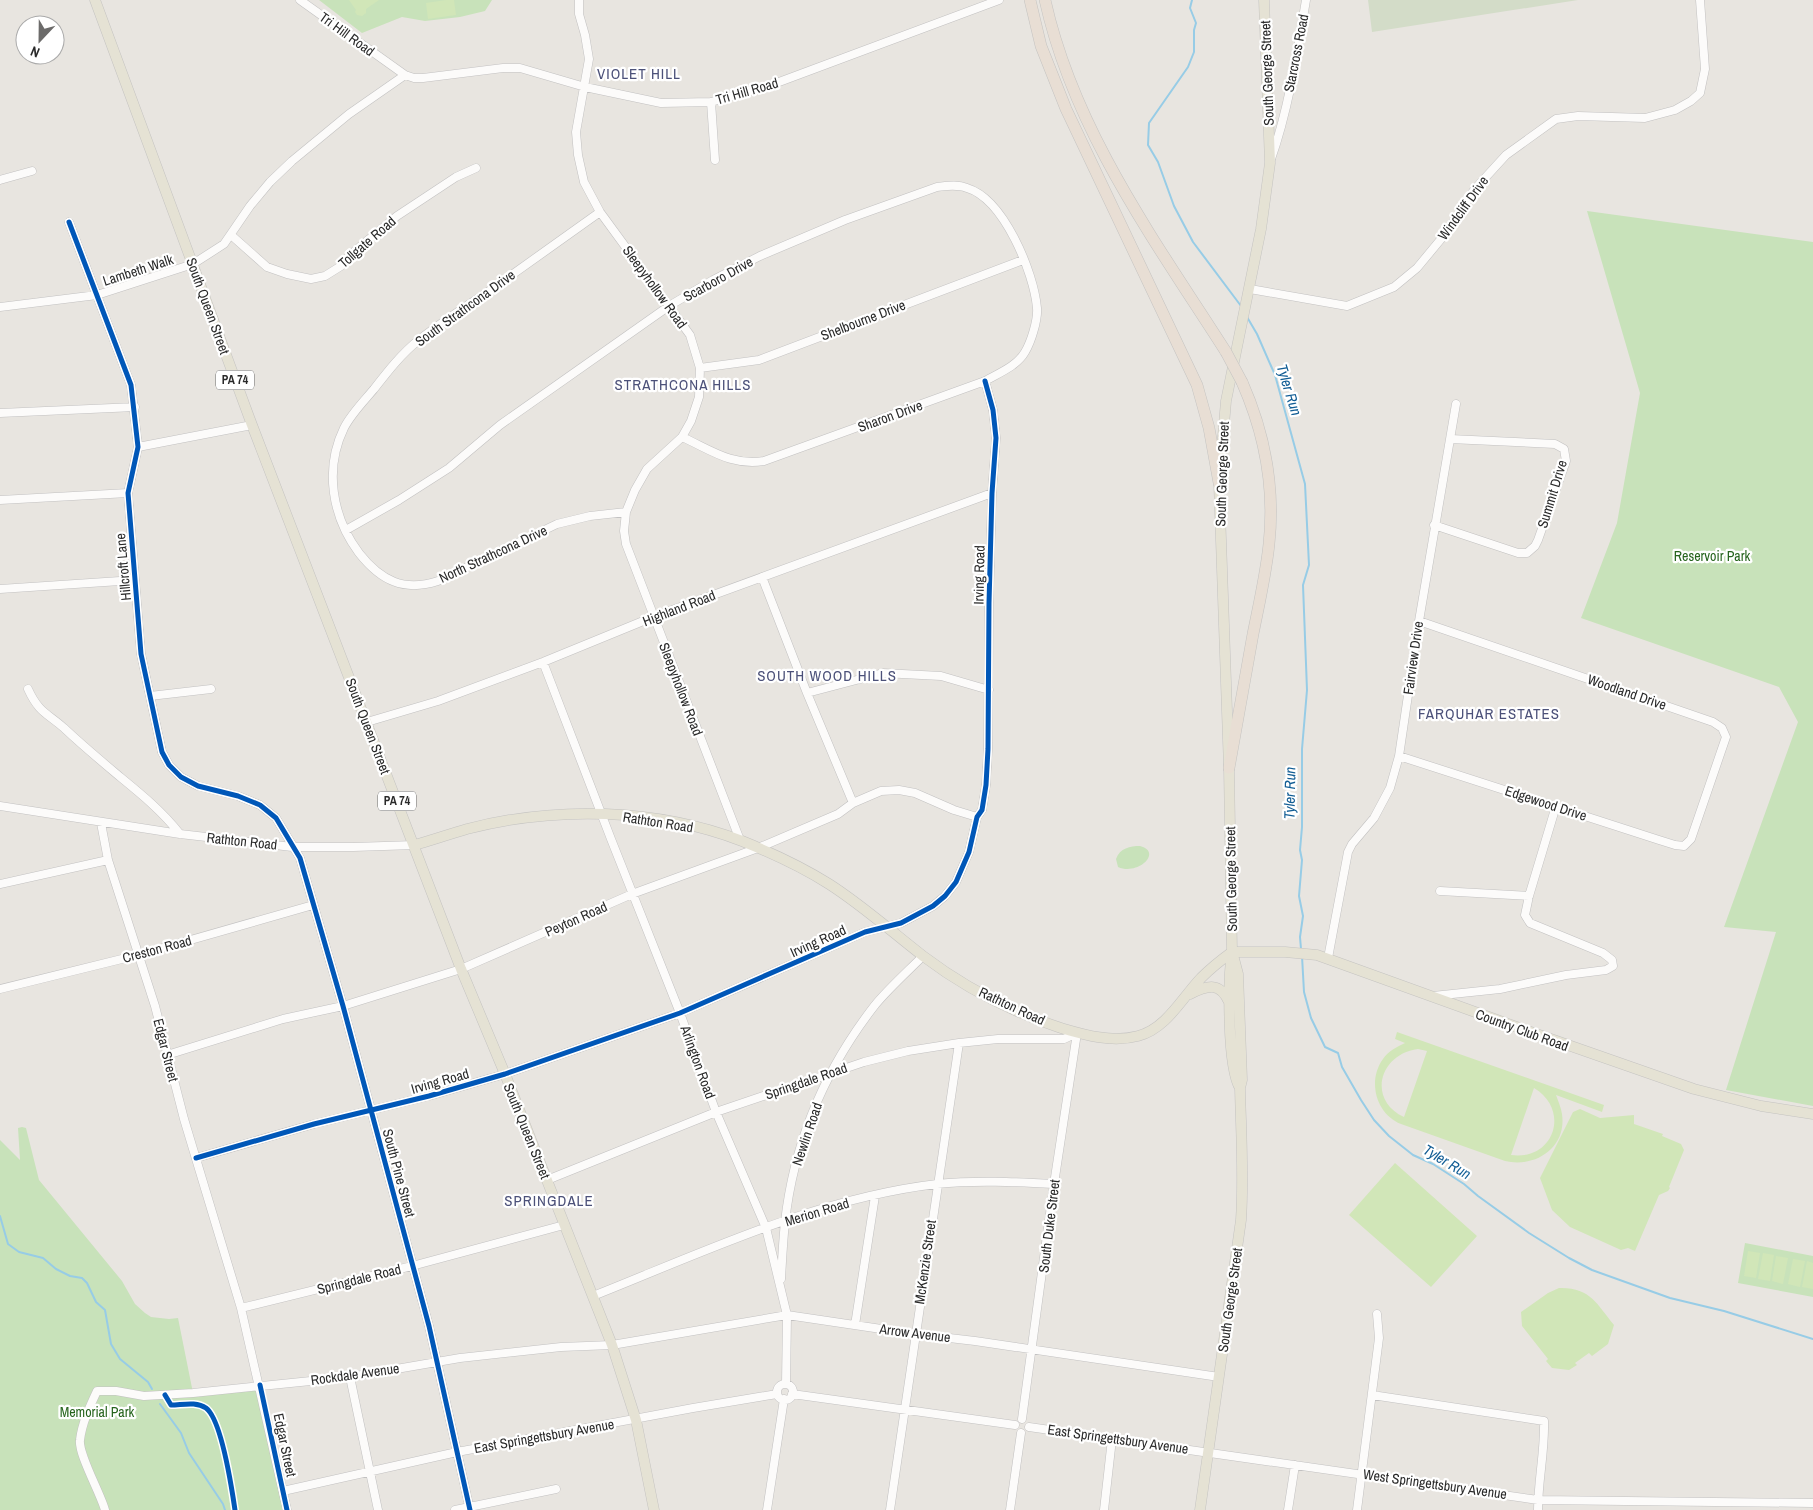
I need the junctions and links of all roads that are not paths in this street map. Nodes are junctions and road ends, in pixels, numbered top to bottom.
1 (95, 0) edge
2 (300, 0) edge
3 (579, 0) edge
4 (999, 0) edge
5 (1030, 0) edge
6 (1264, 0) edge
7 (1306, 0) edge
8 (1700, 0) edge
9 (1046, 4) edge
10 (405, 75) junction
11 (585, 87) junction
12 (711, 102) junction
13 (715, 160) dead end
14 (1270, 163) junction
15 (476, 168) dead end
16 (32, 171) dead end
17 (0, 180) edge
18 (600, 212) junction
19 (69, 222) dead end
20 (231, 235) junction
21 (1023, 260) junction
22 (193, 264) junction
23 (1032, 284) joint
24 (1250, 289) junction
25 (97, 295) junction
26 (669, 306) junction
27 (0, 308) edge
28 (700, 368) junction
29 (985, 381) junction
30 (1456, 404) dead end
31 (135, 408) junction
32 (0, 413) edge
33 (252, 425) junction
34 (682, 437) junction
35 (1450, 438) junction
36 (138, 447) junction
37 (335, 450) joint
38 (1219, 483) junction
39 (128, 493) junction
40 (992, 493) junction
41 (0, 500) edge
42 (626, 512) junction
43 (1434, 525) junction
44 (346, 530) junction
45 (762, 577) junction
46 (135, 580) junction
47 (0, 589) edge
48 (654, 617) junction
49 (1419, 621) junction
50 (544, 662) junction
51 (212, 689) dead end
52 (28, 690) dead end
53 (988, 690) junction
54 (807, 694) junction
55 (150, 696) junction
56 (367, 722) junction
57 (1399, 756) junction
58 (1229, 768) junction
59 (853, 803) junction
60 (0, 806) edge
61 (1556, 806) junction
62 (602, 814) junction
63 (977, 817) junction
64 (101, 823) junction
65 (180, 834) junction
66 (1691, 839) joint
67 (740, 840) junction
68 (415, 845) junction
69 (292, 846) junction
70 (758, 848) junction
71 (108, 860) junction
72 (0, 884) edge
73 (1440, 891) dead end
74 (632, 894) junction
75 (1529, 896) junction
76 (313, 905) junction
77 (887, 927) junction
78 (1232, 952) junction
79 (138, 955) junction
80 (923, 956) junction
81 (1328, 958) junction
82 (461, 969) junction
83 (0, 989) edge
84 (1428, 996) junction
85 (1185, 997) junction
86 (1230, 1005) junction
87 (343, 1006) junction
88 (680, 1013) junction
89 (1077, 1032) junction
90 (958, 1044) junction
91 (167, 1055) junction
92 (829, 1073) junction
93 (505, 1074) junction
94 (1240, 1088) junction
95 (370, 1110) junction
96 (716, 1112) junction
97 (1813, 1114) edge
98 (196, 1158) junction
99 (547, 1180) junction
100 (936, 1184) junction
101 (1054, 1184) junction
102 (875, 1196) junction
103 (785, 1220) junction
104 (564, 1225) junction
105 (766, 1228) junction
106 (412, 1266) junction
107 (780, 1286) junction
108 (593, 1296) junction
109 (241, 1308) junction
110 (1378, 1314) dead end
111 (787, 1315) junction
112 (855, 1325) junction
113 (915, 1334) junction
114 (612, 1345) junction
115 (1033, 1349) junction
116 (438, 1362) junction
117 (350, 1376) junction
118 (1219, 1377) junction
119 (786, 1384) junction
120 (260, 1385) junction
121 (792, 1394) junction
122 (1372, 1395) junction
123 (781, 1397) junction
124 (905, 1410) junction
125 (1022, 1419) junction
126 (636, 1420) junction
127 (1015, 1425) junction
128 (1029, 1427) junction
129 (1021, 1433) junction
130 (1112, 1439) junction
131 (457, 1452) junction
132 (1208, 1452) junction
133 (1295, 1464) junction
134 (370, 1472) junction
135 (1362, 1474) junction
136 (556, 1489) dead end
137 (283, 1491) junction
138 (1538, 1500) junction
139 (1813, 1503) edge
140 (1690, 1506) edge
141 (470, 1508) edge
142 (105, 1510) edge
143 (287, 1510) edge
144 (378, 1510) edge
145 (455, 1510) edge
146 (654, 1510) edge
147 (767, 1510) edge
148 (890, 1510) edge
149 (1010, 1510) edge
150 (1104, 1510) edge
151 (1200, 1510) edge
152 (1288, 1510) edge
153 (1357, 1510) edge
154 (1538, 1510) edge

1 - 22 main road, South Queen Street / PA 74
2 - 10 street, Tri Hill Road
3 - 11 street, Sleepyhollow Road
4 - 12 street, Tri Hill Road
5 - 38 highway
6 - 14 main road, South George Street
7 - 14 street, Starcross Road
8 - 24 street, Windcliff Drive
9 - 58 highway, bridge
10 - 11 street, Tri Hill Road
10 - 20 street, Lambeth Walk
11 - 12 street, Tri Hill Road
11 - 18 street, Sleepyhollow Road
12 - 13 street
14 - 24 main road, South George Street
15 - 20 street, Tollgate Road
16 - 17 street
18 - 26 street, Sleepyhollow Road
18 - 37 street, South Strathcona Drive
19 - 25 street, Hillcroft Lane
20 - 22 street, Lambeth Walk
21 - 23 street, Scarboro Drive
21 - 26 street, Scarboro Drive
21 - 28 street, Shelbourne Drive
22 - 25 street, Lambeth Walk
22 - 33 main road, South Queen Street / PA 74
23 - 29 street, Sharon Drive
24 - 38 main road, South George Street
25 - 27 street, Lambeth Walk
25 - 31 street, Hillcroft Lane
26 - 28 street, Sleepyhollow Road
26 - 44 street, Scarboro Drive
28 - 34 street, Sleepyhollow Road
29 - 34 street, Sharon Drive
29 - 40 street, Irving Road
30 - 35 street, Fairview Drive
31 - 32 street
31 - 36 street, Hillcroft Lane
33 - 36 street
33 - 56 main road, South Queen Street / PA 74
34 - 42 street, Sleepyhollow Road
35 - 43 street, Fairview Drive
35 - 43 street, Summit Drive
36 - 39 street, Hillcroft Lane
37 - 44 street, North Strathcona Drive
38 - 58 main road, South George Street
39 - 41 street
39 - 46 street, Hillcroft Lane
40 - 45 street, Highland Road
40 - 53 street, Irving Road
42 - 44 street, North Strathcona Drive
42 - 48 street, Sleepyhollow Road
43 - 49 street, Fairview Drive
45 - 48 street, Highland Road
45 - 54 street
46 - 47 street
46 - 55 street, Hillcroft Lane
48 - 50 street, Highland Road
48 - 67 street, Sleepyhollow Road
49 - 57 street, Fairview Drive
49 - 66 street, Woodland Drive
50 - 56 street, Highland Road
50 - 62 street, Arlington Road
51 - 55 street
52 - 65 street
53 - 54 street
53 - 63 street, Irving Road
54 - 59 street
55 - 69 street, Hillcroft Lane
56 - 68 main road, South Queen Street / PA 74
57 - 61 street, Edgewood Drive
57 - 81 street, Fairview Drive
58 - 78 main road, South George Street
59 - 63 street, Peyton Road
59 - 70 street, Peyton Road
60 - 64 street, Rathton Road
61 - 66 street, Edgewood Drive
61 - 75 street
62 - 67 main road, Rathton Road
62 - 68 main road, Rathton Road
62 - 74 street, Arlington Road
63 - 77 street, Irving Road
64 - 65 street, Rathton Road
64 - 71 street, Edgar Street
65 - 69 street, Rathton Road
67 - 70 main road, Rathton Road
68 - 69 street, Rathton Road
68 - 82 main road, South Queen Street / PA 74
69 - 76 street, South Pine Street
70 - 74 street, Peyton Road
70 - 77 main road, Rathton Road
71 - 72 street
71 - 79 street, Edgar Street
73 - 75 street
74 - 82 street, Peyton Road
74 - 88 street, Arlington Road
75 - 84 street
76 - 79 street, Creston Road
76 - 87 street, South Pine Street
77 - 80 main road, Rathton Road
77 - 88 street, Irving Road
78 - 81 main road, Country Club Road
78 - 85 main road, Rathton Road
78 - 86 main road, South George Street
78 - 94 main road, South George Street
79 - 83 street, Creston Road
79 - 91 street, Edgar Street
80 - 89 main road, Rathton Road
80 - 92 street, Newlin Road
81 - 84 main road, Country Club Road
82 - 87 street, Peyton Road
82 - 93 main road, South Queen Street / PA 74
84 - 97 main road, Country Club Road
85 - 86 main road
85 - 89 main road, Rathton Road
86 - 94 main road, South George Street
87 - 91 street, Peyton Road
87 - 95 street, South Pine Street
88 - 93 street, Irving Road
88 - 96 street, Arlington Road
89 - 90 street, Springdale Road
89 - 101 street, South Duke Street
90 - 92 street, Springdale Road
90 - 100 street, McKenzie Street
91 - 98 street, Edgar Street
92 - 96 street, Springdale Road
92 - 103 street, Newlin Road
93 - 95 street, Irving Road
93 - 99 main road, South Queen Street / PA 74
94 - 118 main road, South George Street
95 - 98 street, Irving Road
95 - 106 street, South Pine Street
96 - 99 street, Springdale Road
96 - 105 street, Arlington Road
98 - 109 street, Edgar Street
99 - 104 main road, South Queen Street / PA 74
100 - 101 street, Merion Road
100 - 102 street, Merion Road
100 - 113 street, McKenzie Street
101 - 115 street, South Duke Street
102 - 103 street, Merion Road
102 - 112 street
103 - 105 street, Merion Road
103 - 107 street, Newlin Road
104 - 106 street, Springdale Road
104 - 108 main road, South Queen Street / PA 74
105 - 107 street, Arlington Road
105 - 108 street, Merion Road
106 - 109 street, Springdale Road
106 - 116 street, South Pine Street
107 - 111 street, Arlington Road
108 - 114 main road, South Queen Street / PA 74
109 - 120 street, Edgar Street
110 - 122 street
111 - 112 street, Arrow Avenue
111 - 114 street, Arrow Avenue
111 - 119 street, Arlington Road
112 - 113 street, Arrow Avenue
113 - 115 street, Arrow Avenue
113 - 124 street, McKenzie Street
114 - 116 street, Rockdale Avenue
114 - 126 main road, South Queen Street / PA 74
115 - 118 street, Arrow Avenue
115 - 125 street, South Duke Street
116 - 117 street, Rockdale Avenue
116 - 131 street, South Pine Street
117 - 120 street, Rockdale Avenue
117 - 134 street
118 - 132 main road, South George Street
119 - 121 street
119 - 123 street
120 - 137 street, Edgar Street
120 - 142 street, Rockdale Avenue
121 - 123 street, East Springettsbury Avenue
121 - 124 street
122 - 135 street
122 - 138 street
123 - 126 street, East Springettsbury Avenue
123 - 147 street
124 - 127 street
124 - 148 street, McKenzie Street
125 - 127 street
125 - 128 street, East Springettsbury Avenue
126 - 131 street, East Springettsbury Avenue
126 - 146 main road, South Queen Street / PA 74
127 - 129 street
128 - 129 street, East Springettsbury Avenue
128 - 130 street, East Springettsbury Avenue
129 - 149 street
130 - 132 street, East Springettsbury Avenue
130 - 150 street
131 - 134 street, East Springettsbury Avenue
131 - 141 street, South Pine Street
132 - 133 street, West Springettsbury Avenue
132 - 151 main road, South George Street
133 - 135 street, West Springettsbury Avenue
133 - 152 street
134 - 137 street, East Springettsbury Avenue
134 - 144 street
135 - 138 street, West Springettsbury Avenue
135 - 153 street
136 - 141 street
137 - 143 street, Edgar Street
138 - 140 street, West Springettsbury Avenue
138 - 154 street
139 - 140 street, West Springettsbury Avenue
141 - 145 street

